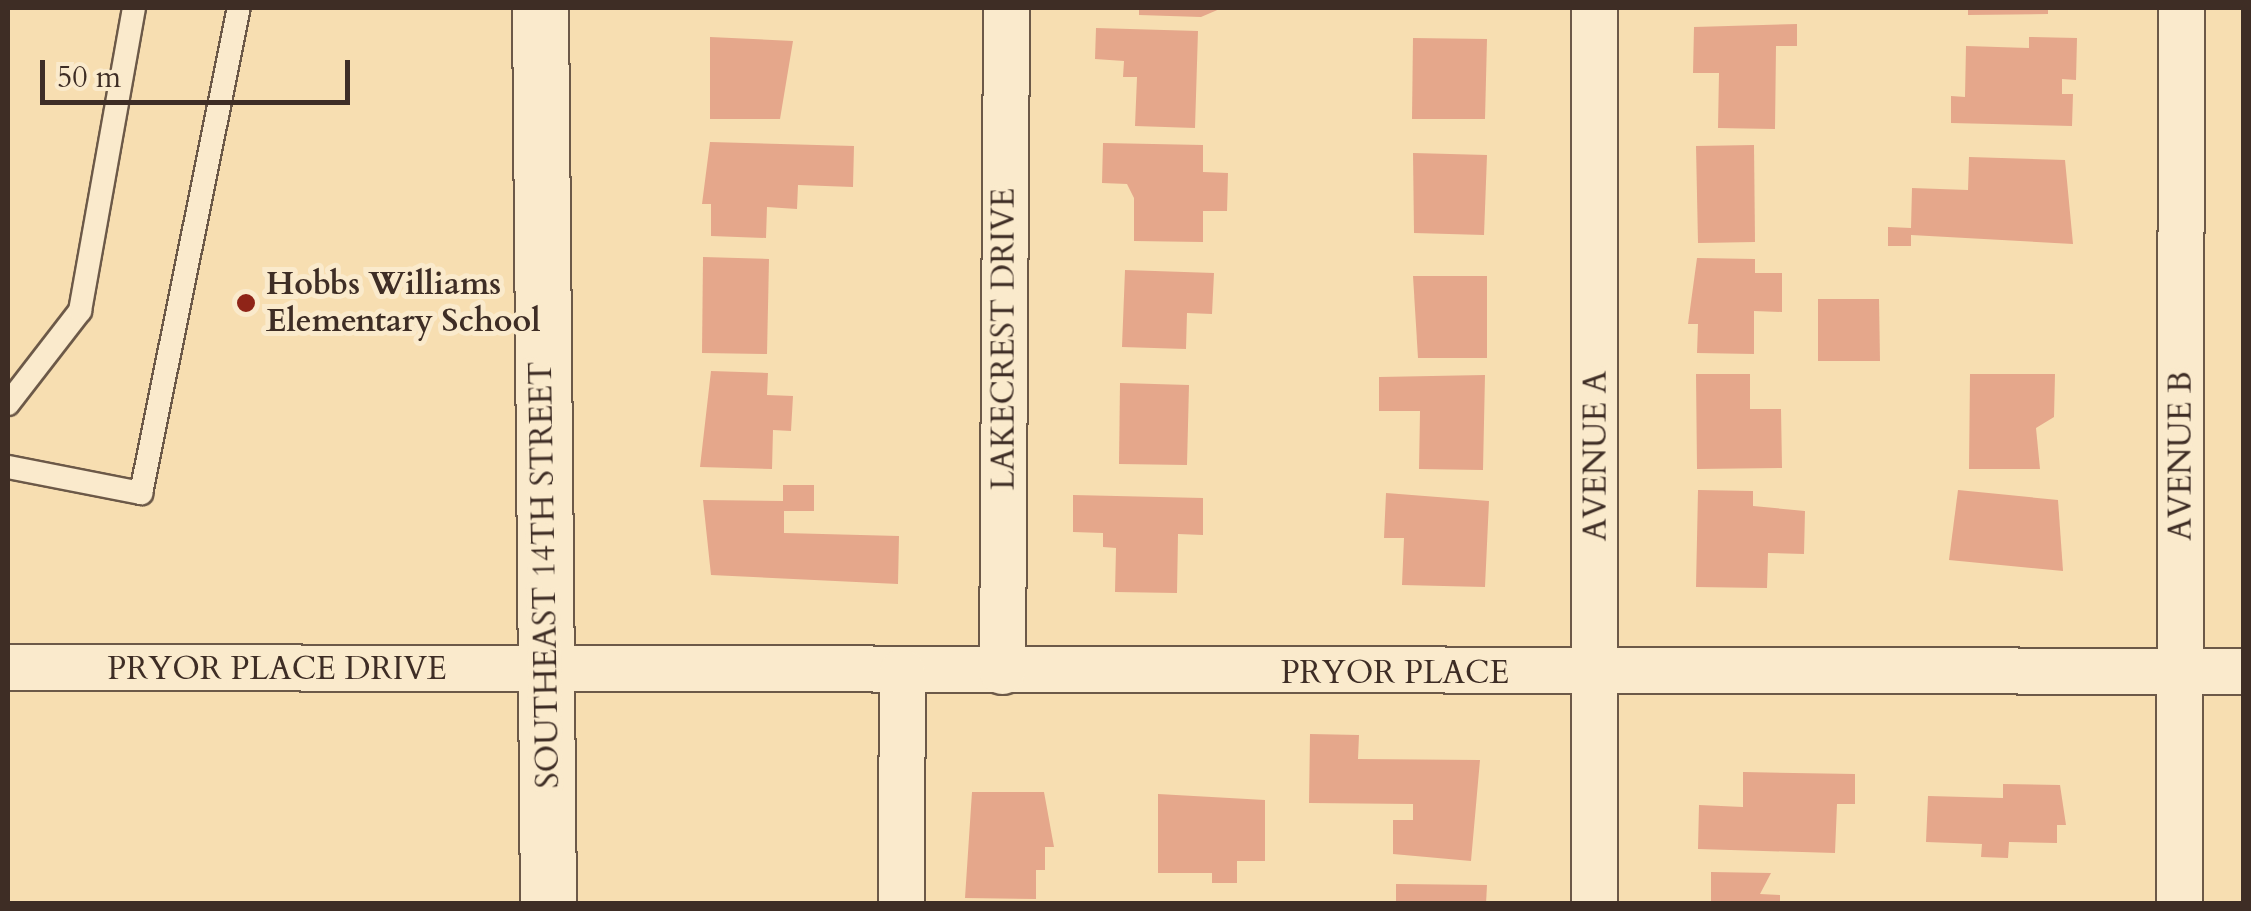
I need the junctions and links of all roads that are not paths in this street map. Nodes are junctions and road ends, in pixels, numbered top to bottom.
1 (134, 8) edge
2 (239, 8) edge
3 (540, 8) edge
4 (1006, 8) edge
5 (1594, 8) edge
6 (2181, 8) edge
7 (8, 404) edge
8 (8, 467) edge
9 (8, 667) edge
10 (546, 671) junction
11 (902, 671) junction
12 (1002, 671) junction
13 (2181, 671) junction
14 (2244, 671) edge
15 (1596, 674) junction
16 (548, 904) edge
17 (901, 904) edge
18 (1594, 904) edge
19 (2180, 904) edge

1 - 7 lane
2 - 8 lane
3 - 10 street, SOUTHEAST 14TH STREET
4 - 12 street, LAKECREST DRIVE
5 - 15 street, AVENUE A
6 - 13 street, AVENUE B
9 - 10 street, PRYOR PLACE DRIVE
10 - 11 street, PRYOR PLACE
10 - 16 street, SOUTHEAST 14TH STREET
11 - 12 street, PRYOR PLACE
11 - 17 street
12 - 15 street, PRYOR PLACE
13 - 14 street, PRYOR PLACE
13 - 15 street, PRYOR PLACE
13 - 19 street, AVENUE B
15 - 18 street, AVENUE A

